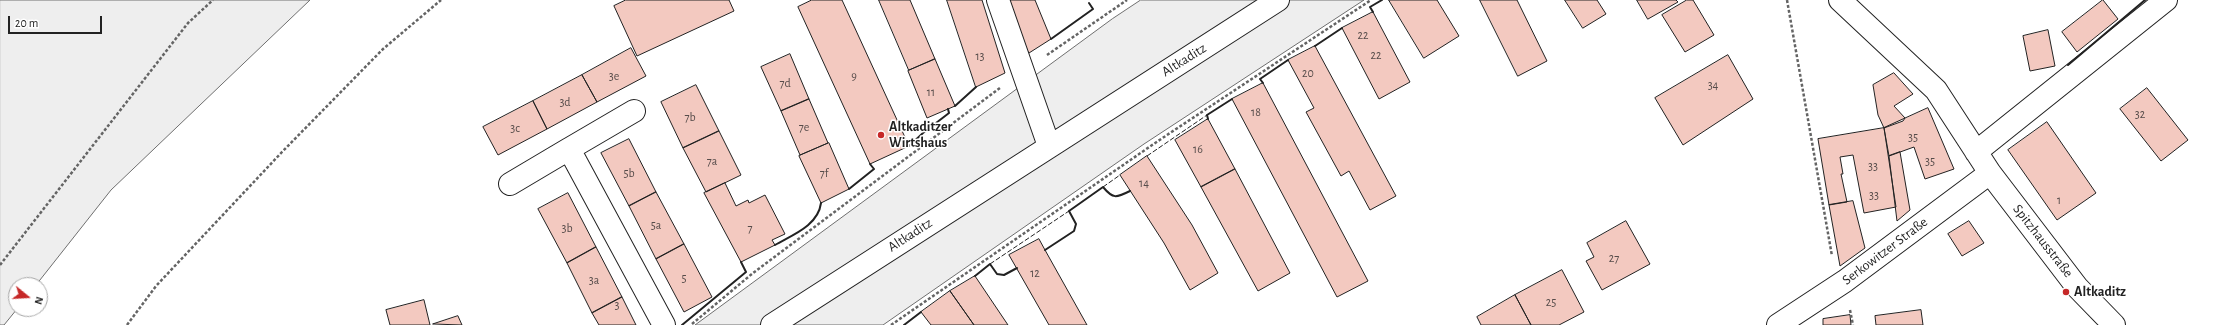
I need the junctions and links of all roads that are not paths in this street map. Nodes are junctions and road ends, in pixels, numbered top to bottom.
1 (998, 0) edge
2 (1278, 0) edge
3 (1840, 0) edge
4 (2166, 0) edge
5 (634, 112) dead end
6 (1049, 146) junction
7 (570, 149) junction
8 (1976, 152) junction
9 (1990, 173) junction
10 (510, 184) dead end
11 (664, 325) edge
12 (772, 325) edge
13 (1778, 325) edge
14 (2114, 325) edge

1 - 6 street
2 - 6 street, Altkaditz
3 - 8 street
4 - 8 street
5 - 7 street
6 - 12 street, Altkaditz
7 - 10 street
7 - 11 street
8 - 9 street
9 - 13 street, Serkowitzer Straße
9 - 14 street, Spitzhausstraße

